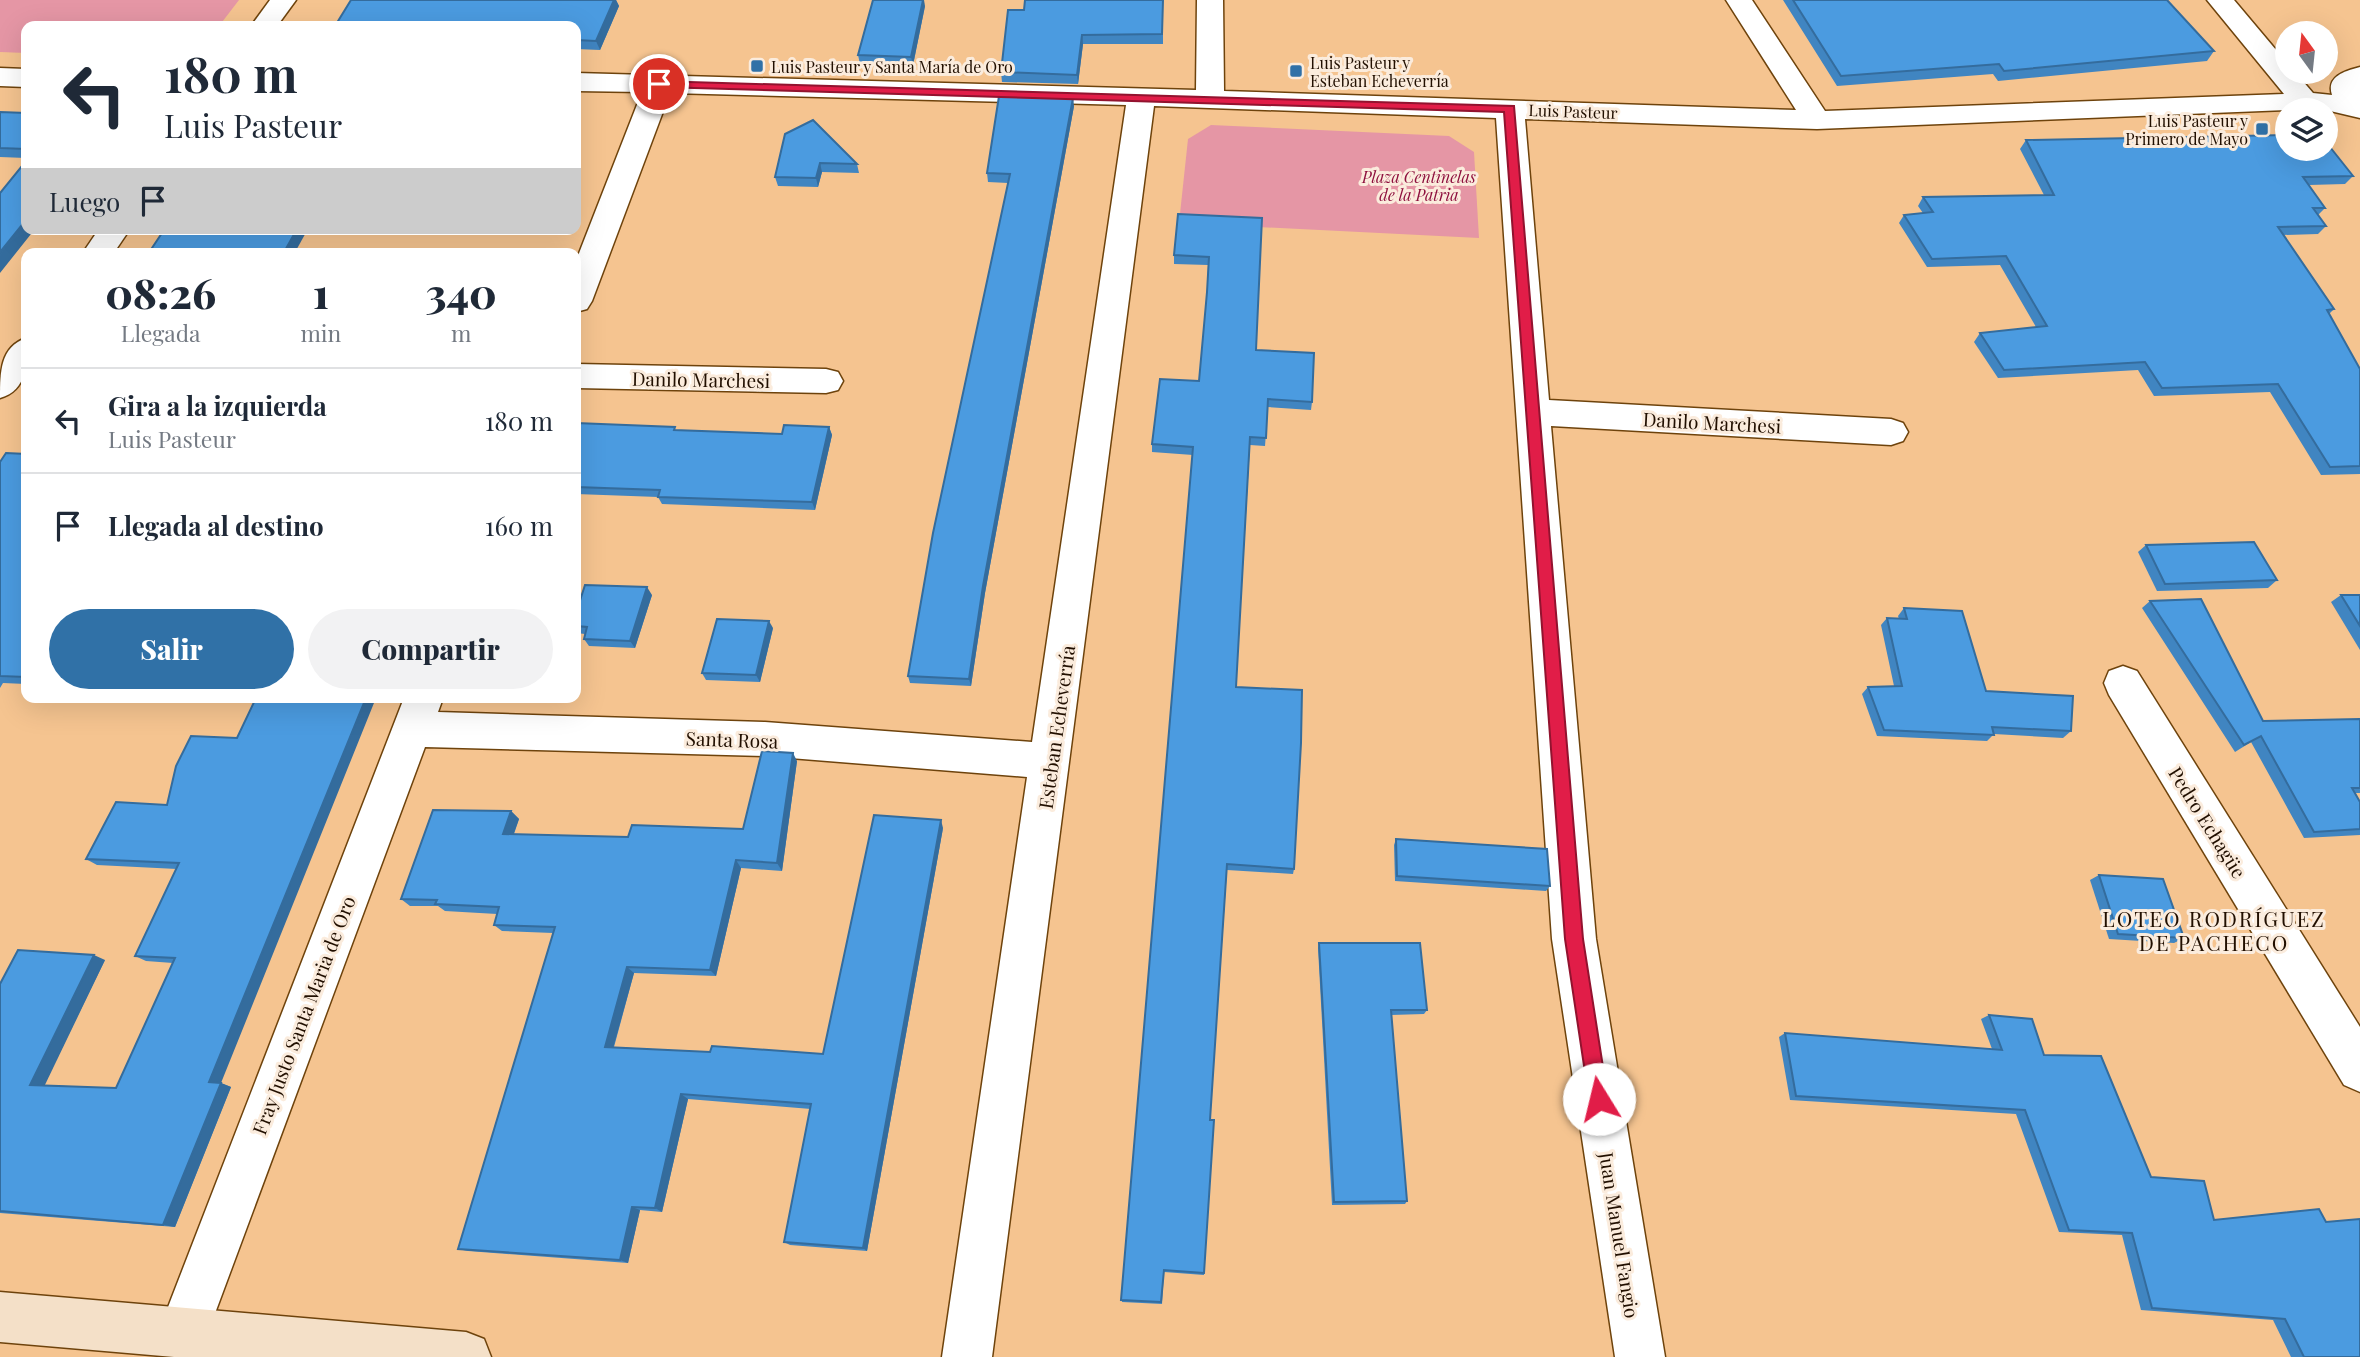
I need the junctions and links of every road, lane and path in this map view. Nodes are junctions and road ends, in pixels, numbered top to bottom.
1 (283, 0) edge
2 (1210, 0) edge
3 (1740, 0) edge
4 (2220, 0) edge
5 (268, 21) edge
6 (0, 77) edge
7 (21, 78) edge
8 (581, 82) edge
9 (659, 84) junction
10 (1141, 96) junction
11 (2342, 98) edge
12 (1210, 99) junction
13 (1510, 109) junction
14 (1817, 120) junction
15 (581, 288) edge
16 (19, 354) edge
17 (581, 376) edge
18 (827, 381) dead end
19 (0, 386) edge
20 (1533, 412) junction
21 (1891, 432) dead end
22 (2123, 683) dead end
23 (419, 714) edge
24 (1051, 761) junction
25 (2360, 1069) edge
26 (0, 1318) edge
27 (183, 1333) junction
28 (363, 1353) edge
29 (466, 1357) edge
30 (967, 1357) edge
31 (1640, 1357) edge

1 - 5 street
2 - 12 street
3 - 14 street
4 - 11 street
6 - 7 street
8 - 9 street, Luis Pasteur
9 - 10 street, Luis Pasteur
9 - 15 street
10 - 12 street, Luis Pasteur
10 - 24 street, Esteban Echeverría
11 - 14 street, Luis Pasteur
12 - 13 street, Luis Pasteur
13 - 14 street, Luis Pasteur
13 - 20 street, Juan Manuel Fangio
16 - 19 street
17 - 18 street, Danilo Marchesi
20 - 21 street, Danilo Marchesi
20 - 31 street, Juan Manuel Fangio
22 - 25 street, Pedro Echagüe
23 - 24 street, Santa Rosa
23 - 27 street, Fray Justo Santa Maria de Oro
24 - 30 street, Esteban Echeverría
26 - 27 main road
27 - 28 main road
28 - 29 main road

